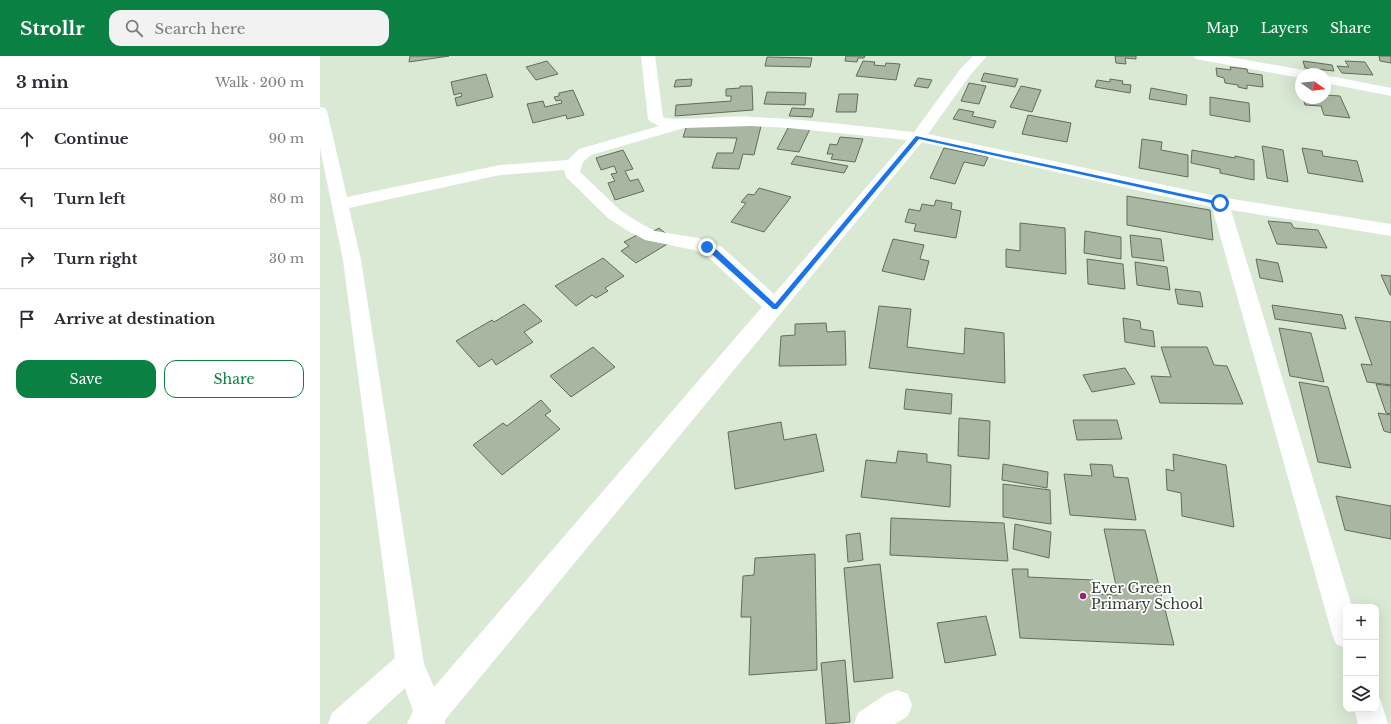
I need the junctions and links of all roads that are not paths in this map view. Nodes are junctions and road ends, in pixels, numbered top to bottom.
1 (648, 56) edge
2 (980, 56) edge
3 (1201, 56) edge
4 (1283, 63) edge
5 (1295, 69) edge
6 (1331, 79) edge
7 (1391, 92) edge
8 (320, 111) edge
9 (681, 124) junction
10 (918, 137) junction
11 (573, 165) junction
12 (1220, 203) junction
13 (340, 204) junction
14 (1391, 230) edge
15 (775, 307) junction
16 (1343, 624) edge
17 (410, 664) junction
18 (897, 705) dead end
19 (1370, 712) edge
20 (427, 721) edge
21 (343, 724) edge
22 (869, 724) edge
23 (1373, 724) edge

1 - 9 street
2 - 10 street
3 - 4 street
4 - 5 street
6 - 7 street
8 - 13 street
9 - 10 street
9 - 11 street
10 - 12 street
10 - 15 street
11 - 13 street
11 - 15 street
12 - 14 street
12 - 16 street
13 - 17 street
15 - 20 street
17 - 20 street
17 - 21 street
18 - 22 street
19 - 23 street

